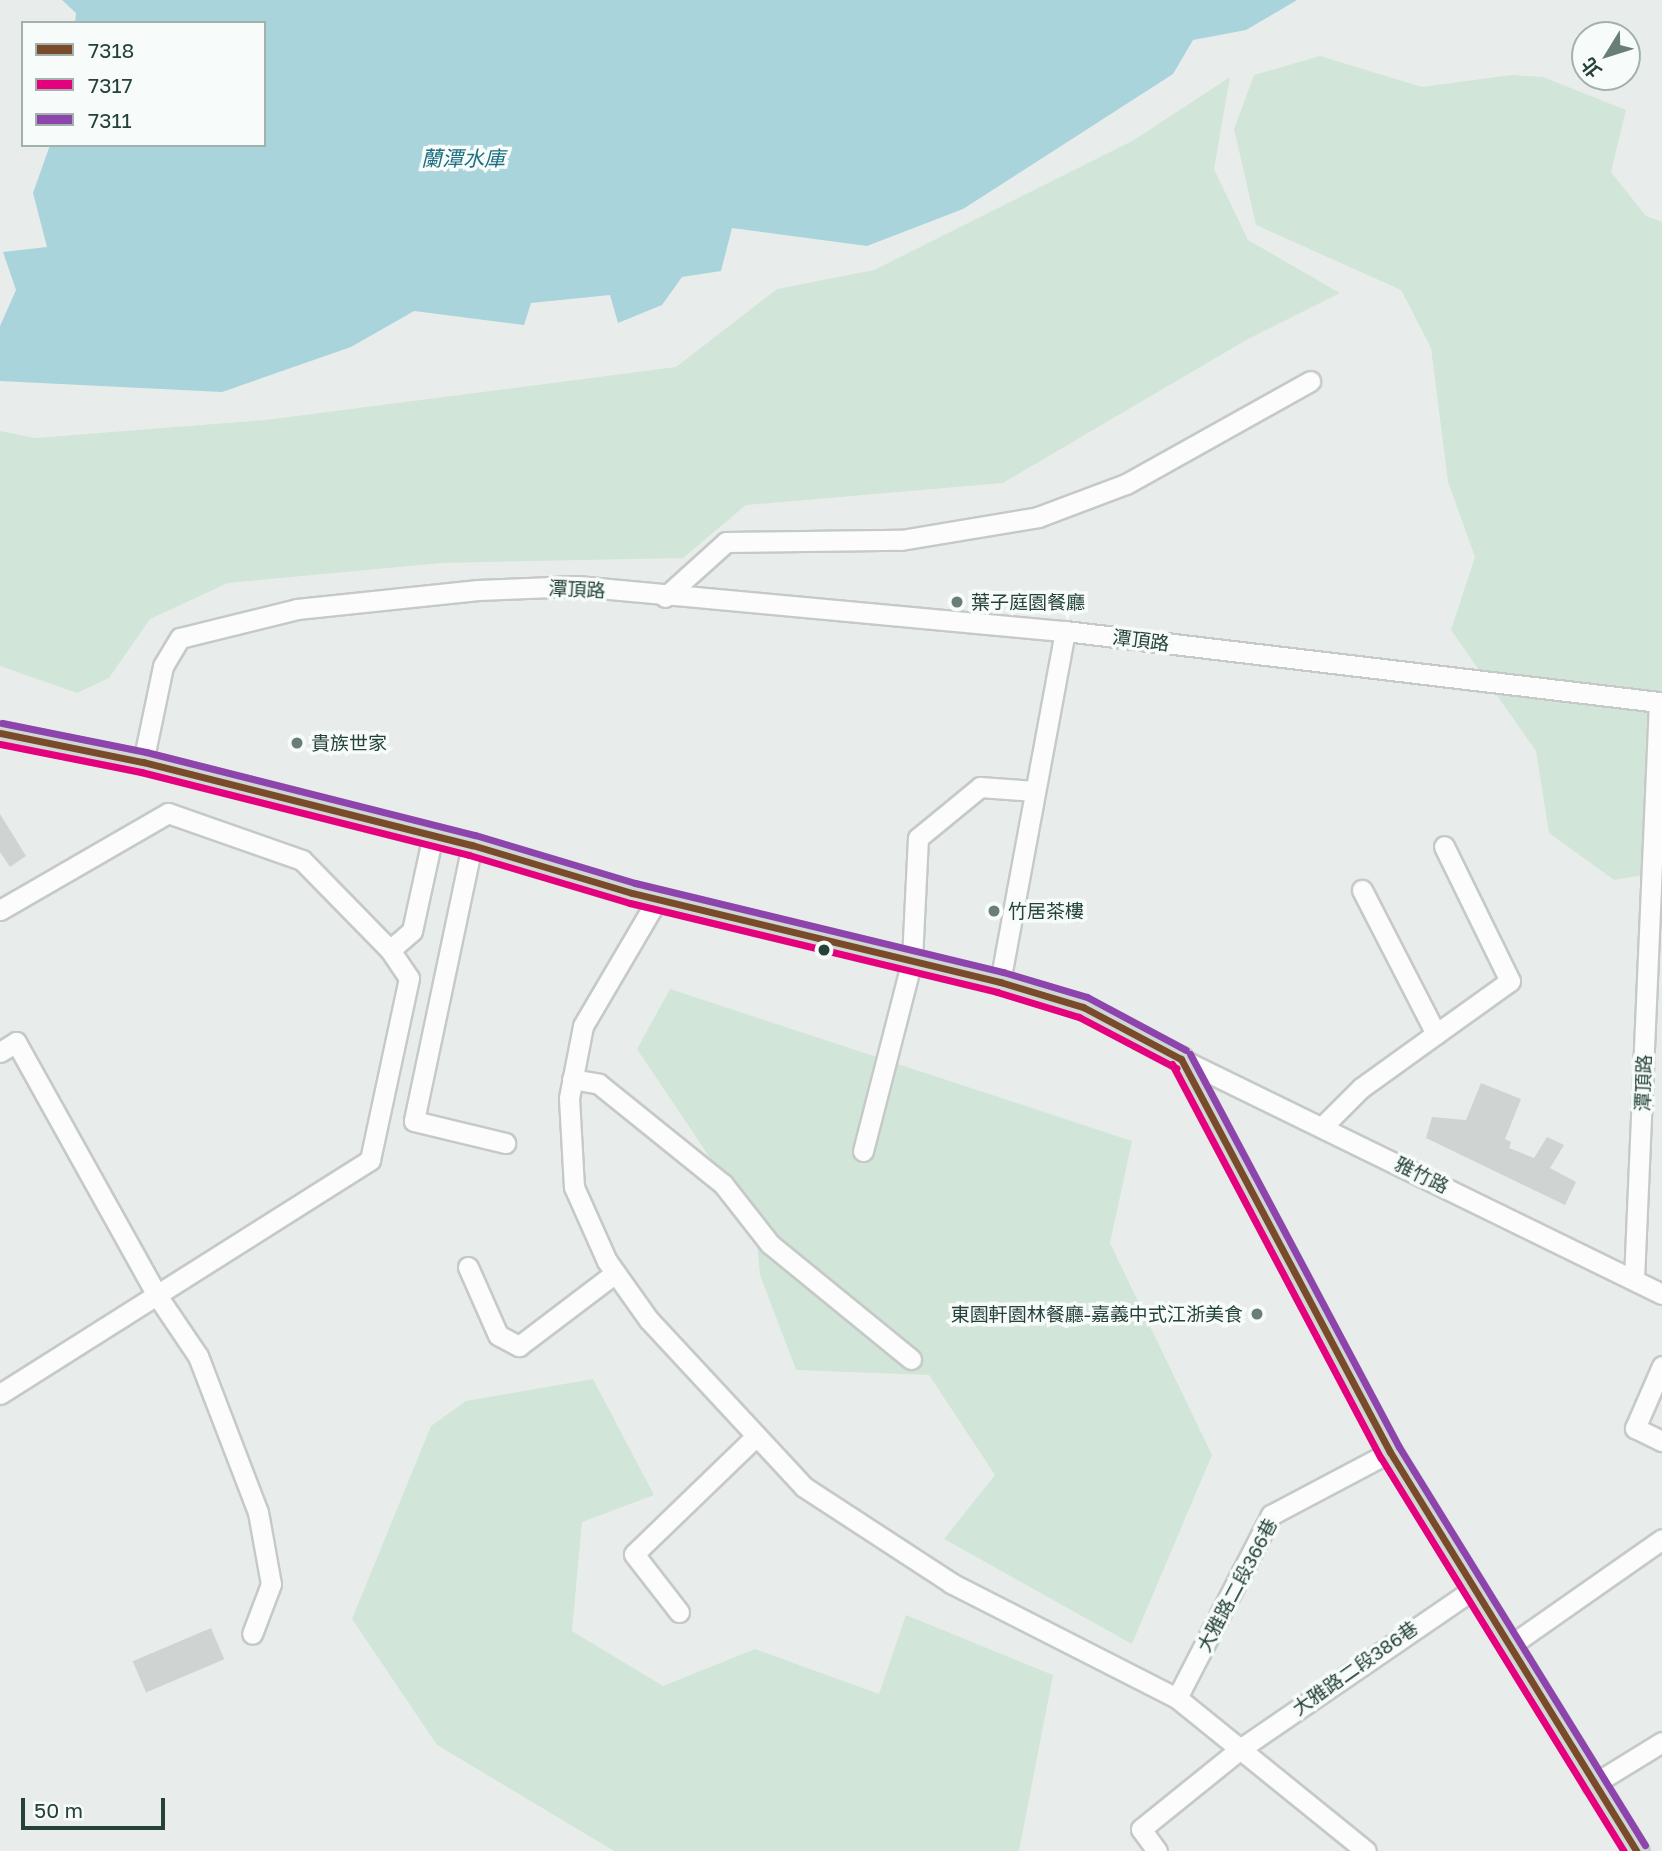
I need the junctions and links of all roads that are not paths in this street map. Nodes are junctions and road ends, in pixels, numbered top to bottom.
1 (1310, 381) dead end
2 (665, 597) junction
3 (1065, 631) junction
4 (0, 733) edge
5 (143, 762) junction
6 (1035, 791) junction
7 (433, 835) junction
8 (472, 845) junction
9 (1444, 846) dead end
10 (1362, 890) dead end
11 (658, 898) junction
12 (0, 910) edge
13 (390, 950) junction
14 (912, 960) junction
15 (1000, 982) junction
16 (1436, 1034) junction
17 (0, 1052) edge
18 (1181, 1059) junction
19 (572, 1079) junction
20 (1322, 1127) junction
21 (505, 1143) dead end
22 (863, 1151) dead end
23 (468, 1267) dead end
24 (615, 1273) junction
25 (1634, 1279) junction
26 (156, 1294) junction
27 (1662, 1294) edge
28 (911, 1359) dead end
29 (1662, 1366) edge
30 (0, 1394) edge
31 (756, 1436) junction
32 (1662, 1441) edge
33 (1390, 1452) junction
34 (1659, 1549) edge
35 (1472, 1590) junction
36 (679, 1612) dead end
37 (252, 1634) dead end
38 (1508, 1647) junction
39 (1177, 1698) junction
40 (1662, 1742) edge
41 (1240, 1749) junction
42 (1592, 1785) junction
43 (1157, 1851) edge
44 (1366, 1851) edge
45 (1636, 1851) edge

1 - 2 street
2 - 3 street, 潭頂路
2 - 5 street, 潭頂路
3 - 6 street
3 - 25 street, 潭頂路
4 - 5 main road
5 - 7 main road
6 - 14 street
6 - 15 street
7 - 8 main road
7 - 13 street
8 - 11 main road
8 - 21 street
9 - 16 street
10 - 16 street
11 - 14 main road
11 - 19 street
12 - 13 street
13 - 26 street
14 - 15 main road
14 - 22 street
15 - 18 main road
16 - 20 street
17 - 26 street
18 - 20 street, 雅竹路
18 - 33 main road
19 - 24 street
19 - 28 street
20 - 25 street, 雅竹路
23 - 24 street
24 - 31 street
25 - 27 street, 雅竹路
26 - 30 street
26 - 37 street
29 - 32 street
31 - 36 street
31 - 39 street
33 - 35 main road
33 - 39 street, 大雅路二段366巷
34 - 38 street
35 - 38 main road
35 - 41 street, 大雅路二段386巷
38 - 42 main road
39 - 41 street
40 - 42 street
41 - 43 street, 大雅路二段386巷
41 - 44 street
42 - 45 main road

